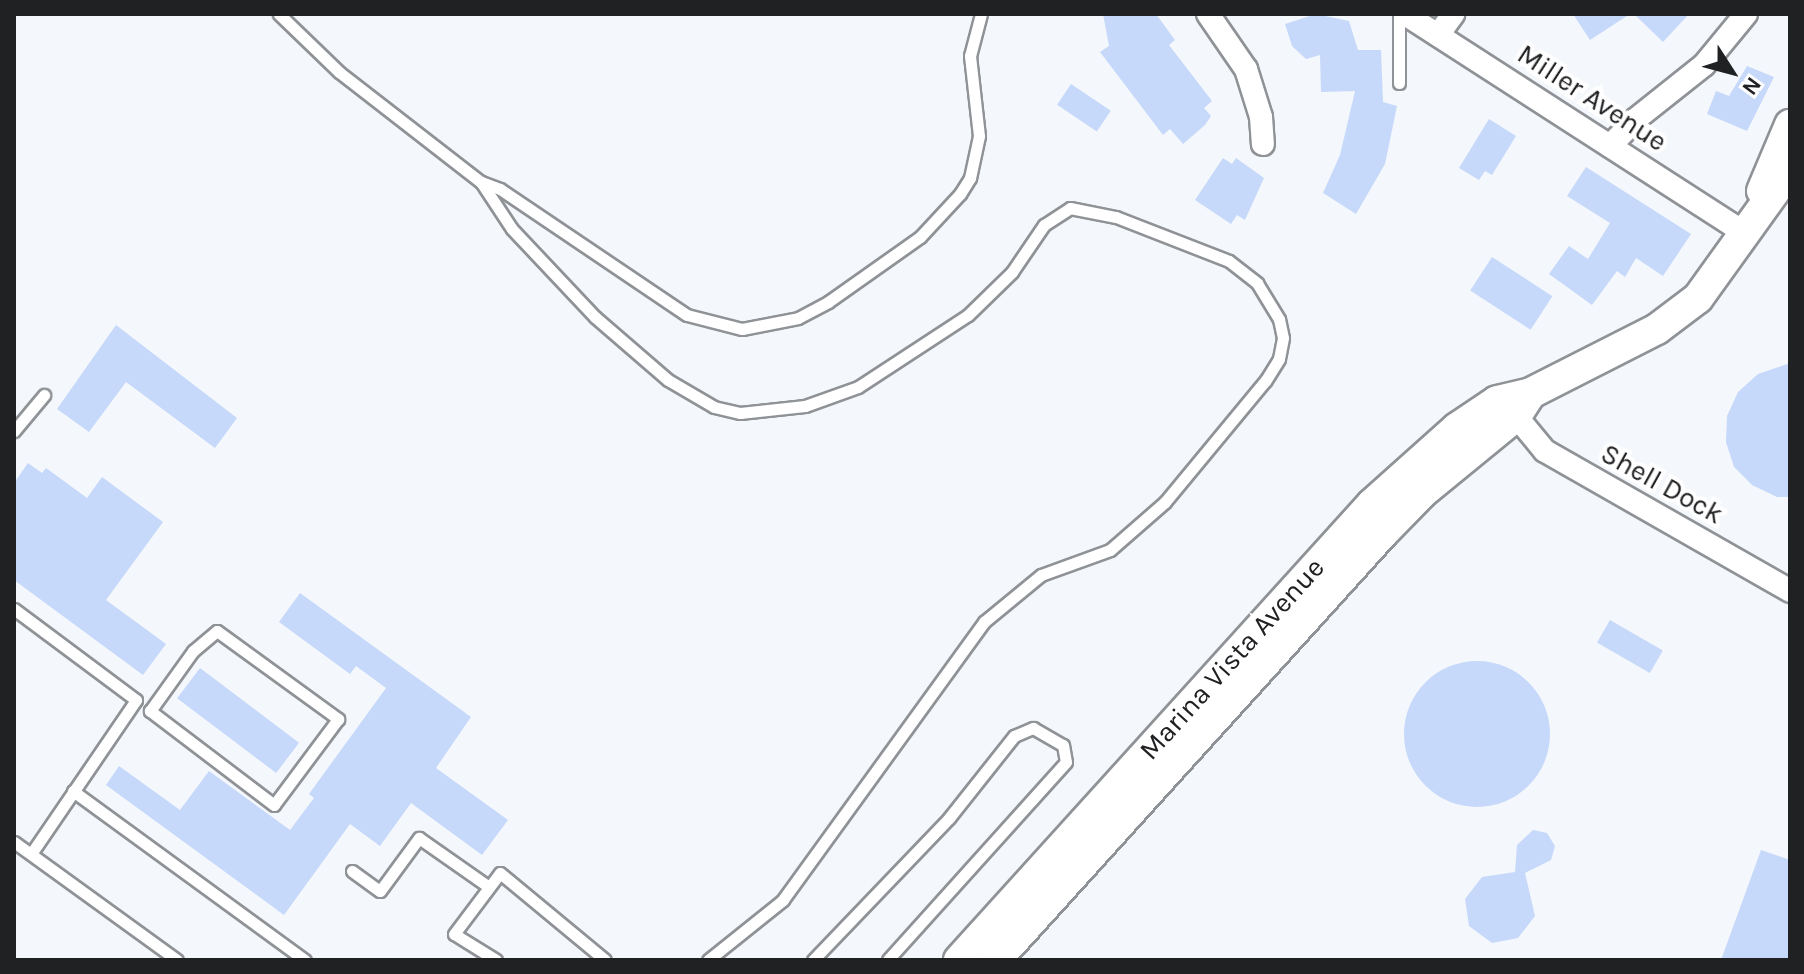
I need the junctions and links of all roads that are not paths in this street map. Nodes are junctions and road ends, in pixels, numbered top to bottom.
1 (279, 14) edge
2 (981, 14) edge
3 (1208, 14) edge
4 (1402, 14) edge
5 (1453, 14) edge
6 (1746, 14) edge
7 (1438, 35) junction
8 (1399, 83) dead end
9 (1790, 125) edge
10 (1263, 144) dead end
11 (1610, 146) junction
12 (1790, 170) edge
13 (481, 182) junction
14 (1746, 234) junction
15 (44, 395) dead end
16 (1524, 405) junction
17 (14, 431) edge
18 (1790, 591) edge
19 (14, 609) edge
20 (150, 711) joint
21 (73, 791) junction
22 (14, 842) edge
23 (31, 854) junction
24 (352, 871) dead end
25 (489, 887) junction
26 (177, 960) edge
27 (305, 960) edge
28 (496, 960) edge
29 (605, 960) edge
30 (708, 960) edge
31 (813, 960) edge
32 (888, 960) edge
33 (959, 960) edge
34 (996, 960) edge

1 - 13 lane
2 - 13 lane
3 - 10 street
4 - 7 street, Miller Avenue
4 - 8 lane
5 - 7 street
6 - 11 street
7 - 11 street, Miller Avenue
9 - 14 main road
11 - 14 street, Miller Avenue
12 - 14 main road, Marina Vista Avenue
13 - 30 lane
14 - 16 main road, Marina Vista Avenue
15 - 17 lane
16 - 18 street, Shell Dock
16 - 33 main road, Marina Vista Avenue
16 - 34 main road, Marina Vista Avenue
19 - 21 lane
20 - 20 lane
21 - 23 lane
21 - 27 lane
22 - 23 lane
23 - 26 lane
24 - 25 lane
25 - 28 lane
25 - 29 lane
31 - 32 lane

